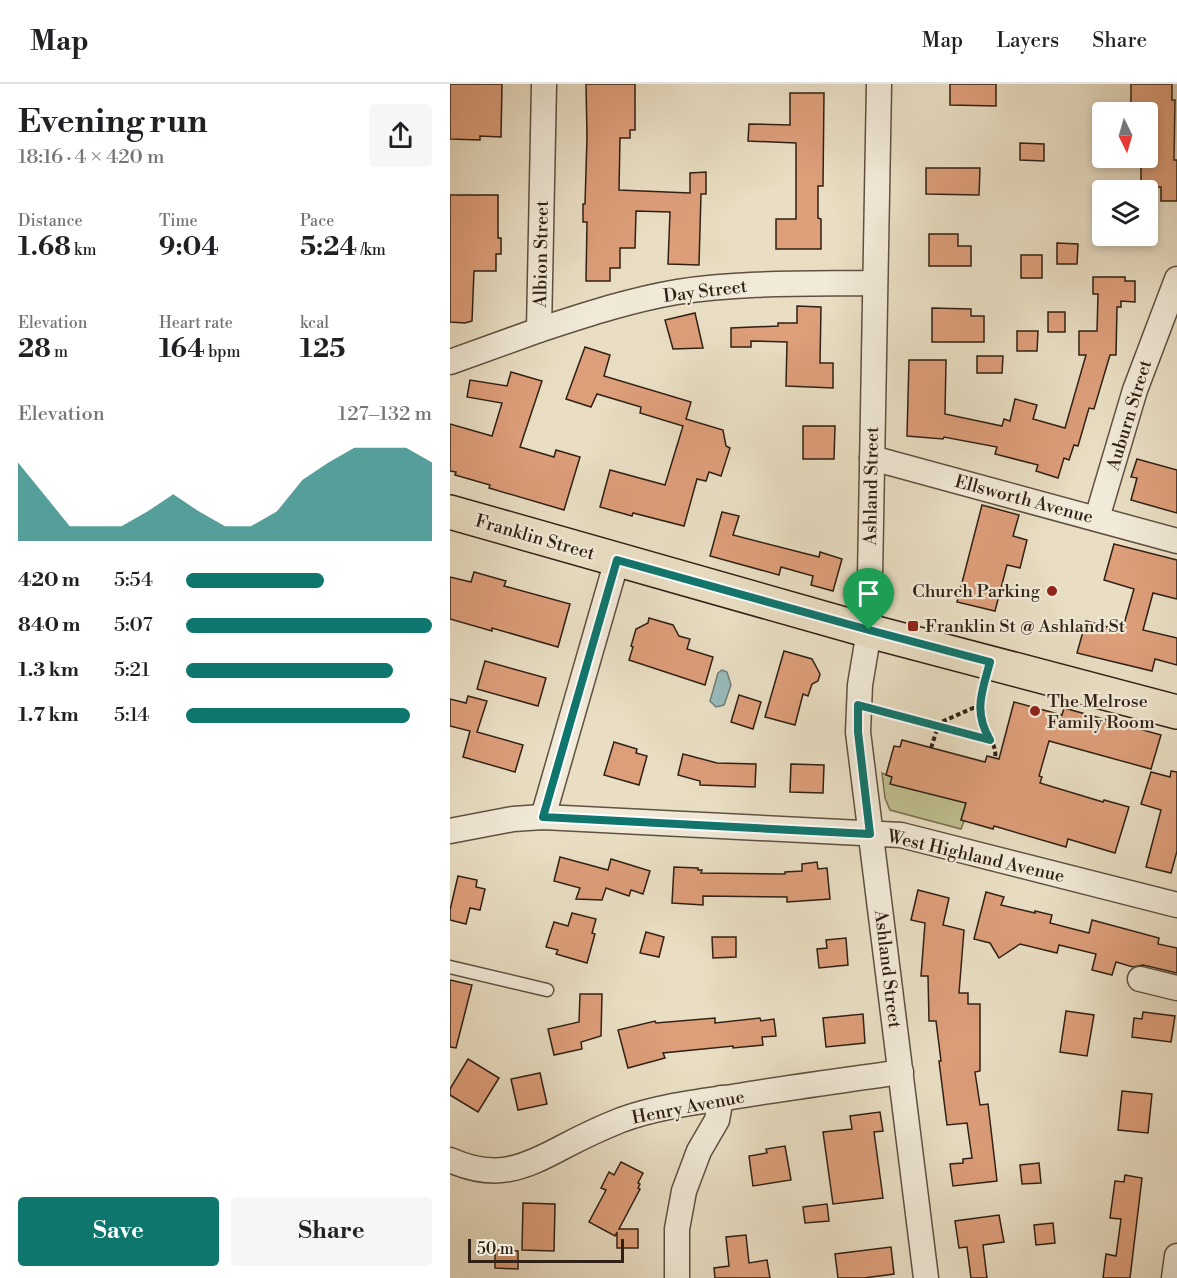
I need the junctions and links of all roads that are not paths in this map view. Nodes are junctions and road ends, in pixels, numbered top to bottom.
1 (544, 84) edge
2 (879, 84) edge
3 (1177, 279) edge
4 (874, 283) junction
5 (539, 330) junction
6 (450, 362) edge
7 (872, 458) junction
8 (450, 512) edge
9 (1097, 519) junction
10 (1177, 541) edge
11 (617, 560) junction
12 (869, 630) junction
13 (1177, 712) edge
14 (543, 817) junction
15 (450, 831) edge
16 (870, 834) junction
17 (1177, 905) edge
18 (450, 967) edge
19 (1140, 979) dead end
20 (1177, 988) edge
21 (547, 990) dead end
22 (901, 1072) junction
23 (721, 1098) junction
24 (450, 1160) edge
25 (1177, 1256) edge
26 (677, 1278) edge
27 (926, 1278) edge
28 (1174, 1278) edge

1 - 5 street, Albion Street
2 - 4 street, Ashland Street
3 - 9 street, Auburn Street
4 - 5 street, Day Street
4 - 7 street, Ashland Street
5 - 6 street, Albion Street
7 - 9 street, Ellsworth Avenue
7 - 12 street, Ashland Street
8 - 11 main road, Franklin Street
9 - 10 street, Ellsworth Avenue
11 - 12 main road, Franklin Street
11 - 14 street
12 - 13 main road, Franklin Street
12 - 16 street, Ashland Street
14 - 15 street, West Highland Avenue
14 - 16 street, West Highland Avenue
16 - 17 street, West Highland Avenue
16 - 22 street, Ashland Street
18 - 21 lane
19 - 20 street
22 - 23 street, Henry Avenue
22 - 27 street, Ashland Street
23 - 24 street, Henry Avenue
23 - 26 street
25 - 28 street

